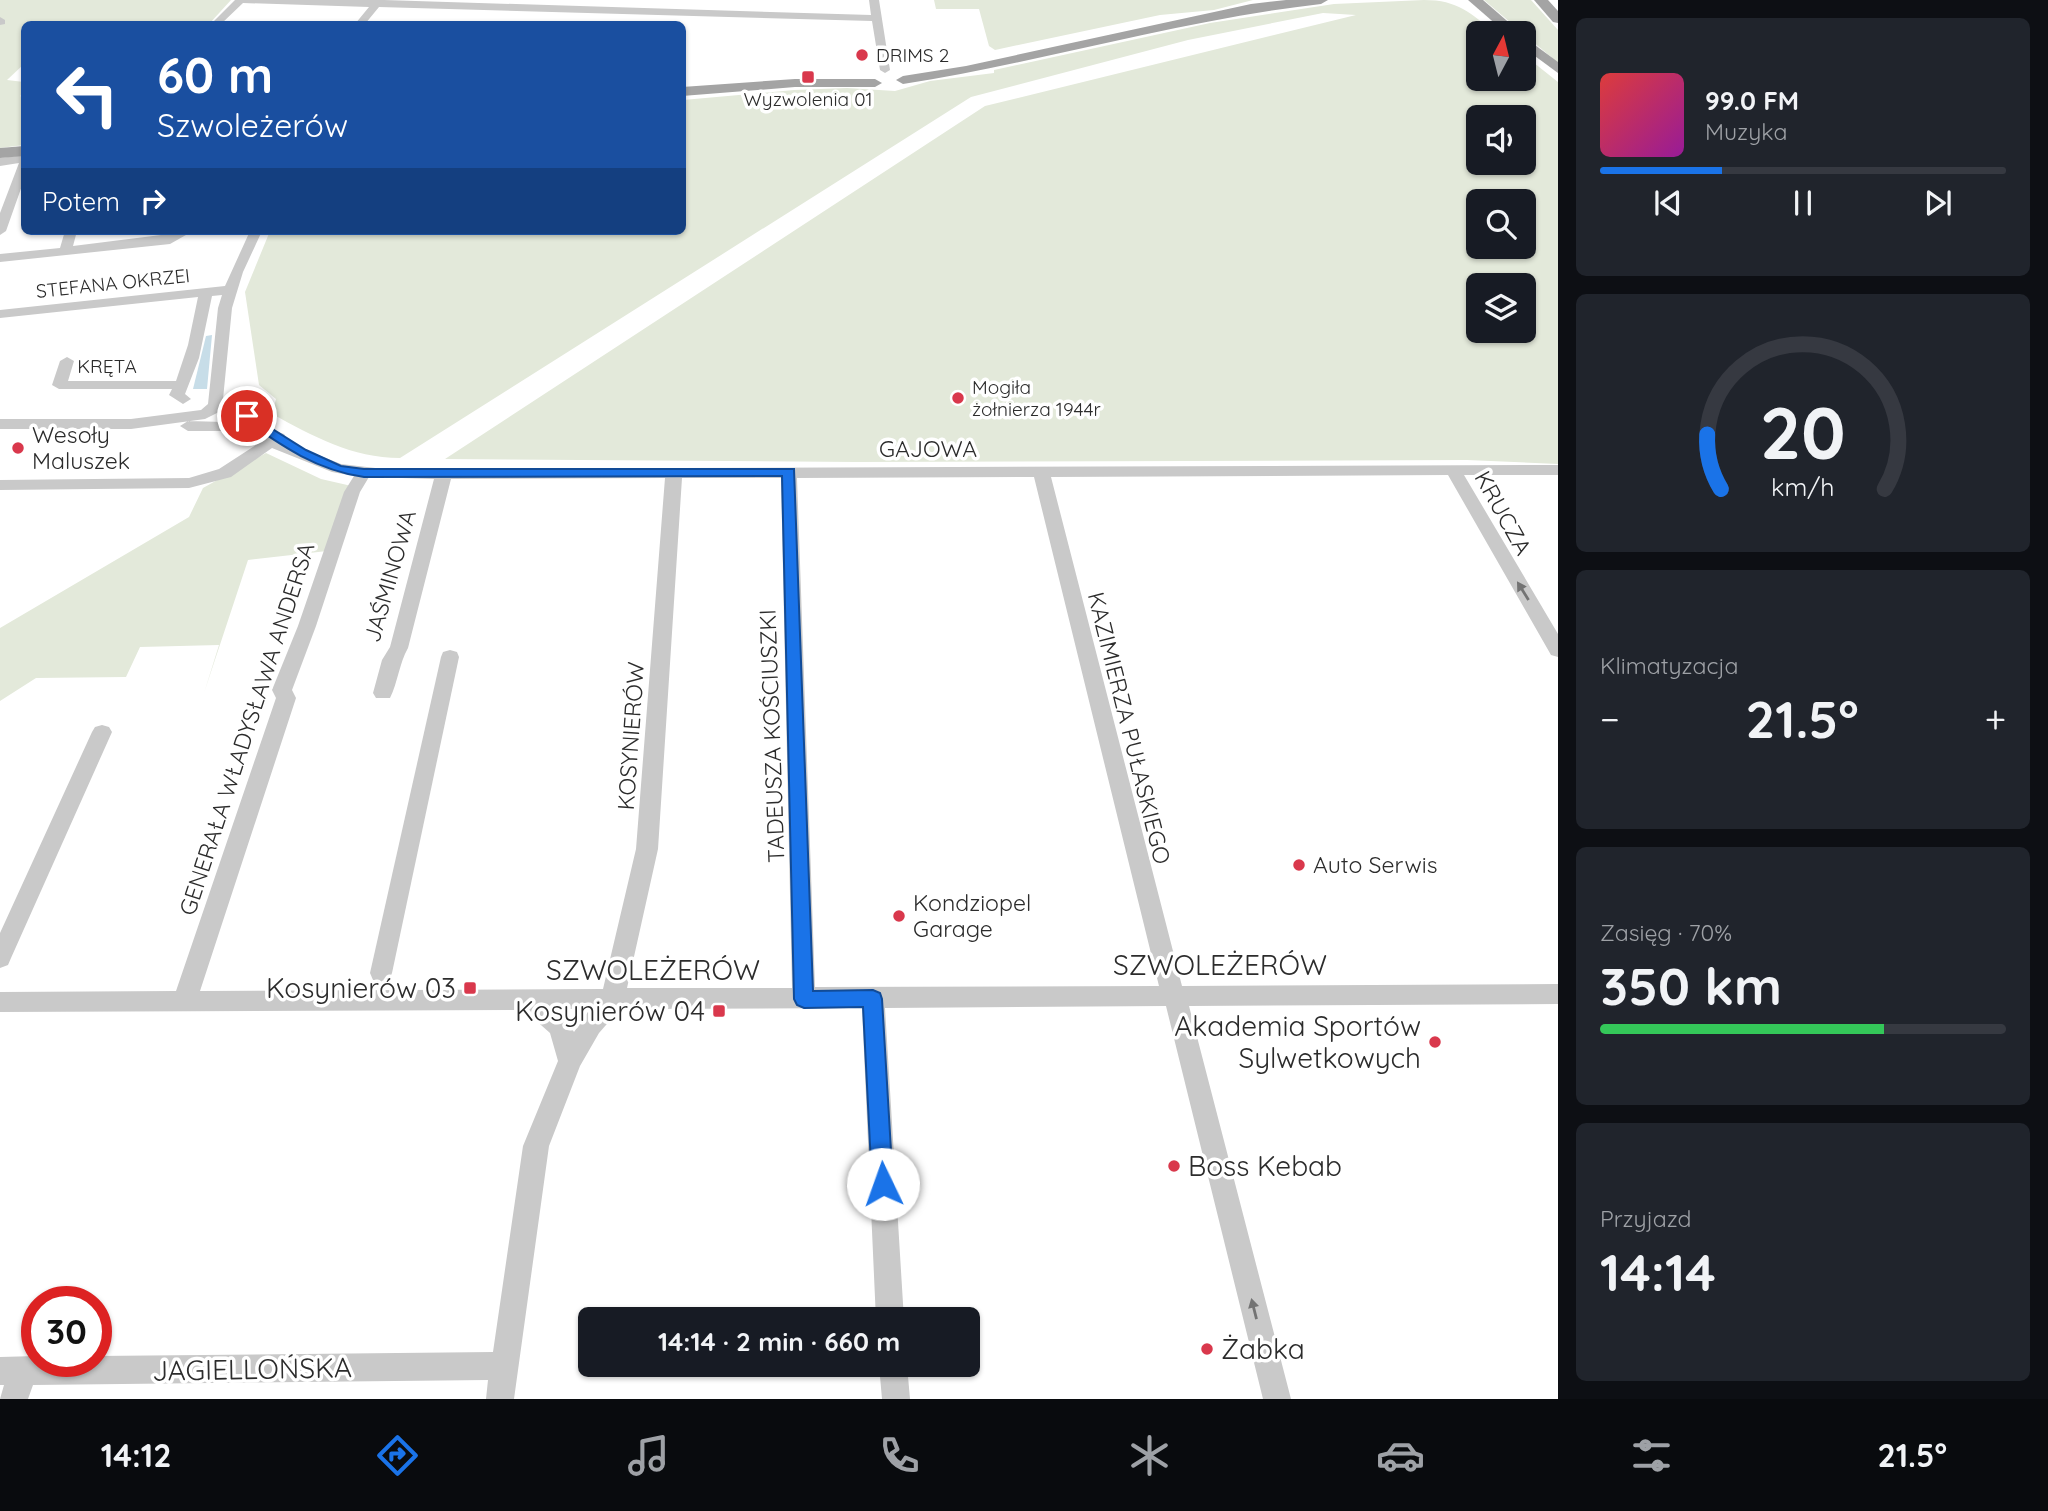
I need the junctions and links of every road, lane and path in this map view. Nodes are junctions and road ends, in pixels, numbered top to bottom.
1 (240, 0) edge
2 (874, 0) edge
3 (1276, 0) edge
4 (1321, 0) edge
5 (1475, 0) edge
6 (1541, 0) edge
7 (377, 2) edge
8 (530, 4) edge
9 (1251, 8) junction
10 (877, 18) junction
11 (1558, 19) edge
12 (219, 21) edge
13 (362, 21) edge
14 (521, 21) edge
15 (1500, 21) edge
16 (1536, 51) edge
17 (1012, 60) joint
18 (984, 65) joint
19 (1558, 69) edge
20 (896, 74) junction
21 (872, 79) joint
22 (825, 81) joint
23 (686, 92) edge
24 (21, 151) edge
25 (0, 153) edge
26 (0, 162) edge
27 (21, 162) edge
28 (21, 169) edge
29 (5, 207) edge
30 (0, 231) edge
31 (70, 235) edge
32 (179, 235) edge
33 (254, 235) edge
34 (65, 252) junction
35 (0, 258) edge
36 (230, 290) junction
37 (206, 293) junction
38 (0, 314) edge
39 (221, 353) junction
40 (67, 361) dead end
41 (243, 410) junction
42 (210, 415) junction
43 (0, 424) edge
44 (232, 426) junction
45 (275, 440) junction
46 (1452, 469) junction
47 (1558, 470) edge
48 (674, 471) junction
49 (789, 471) junction
50 (1041, 471) junction
51 (364, 473) junction
52 (444, 473) junction
53 (0, 485) edge
54 (1539, 617) junction
55 (1558, 617) edge
56 (1558, 650) edge
57 (450, 657) dead end
58 (383, 693) dead end
59 (103, 732) dead end
60 (0, 958) edge
61 (381, 973) dead end
62 (1558, 994) edge
63 (1174, 995) junction
64 (804, 999) junction
65 (873, 999) junction
66 (531, 1001) junction
67 (612, 1001) junction
68 (0, 1003) edge
69 (184, 1003) junction
70 (570, 1061) junction
71 (889, 1307) edge
72 (505, 1366) junction
73 (12, 1371) edge
74 (894, 1377) edge
75 (14, 1399) edge
76 (500, 1399) edge
77 (896, 1399) edge
78 (1277, 1399) edge

1 - 7 street
1 - 12 street
2 - 10 street
3 - 9 main road
4 - 9 main road
5 - 15 main road
6 - 11 main road
7 - 8 street
7 - 13 street
8 - 10 street
8 - 14 street
9 - 17 main road
10 - 20 street
16 - 19 main road
17 - 18 main road
18 - 20 main road
20 - 21 main road
21 - 22 main road
22 - 23 main road
24 - 25 main road
26 - 27 street
28 - 29 street
29 - 30 street
31 - 34 street
32 - 34 street
33 - 36 street
34 - 35 street
36 - 37 street, STEFANA OKRZEI
36 - 39 street
37 - 38 street, STEFANA OKRZEI
37 - 40 street, KRĘTA
39 - 41 street
39 - 42 street
41 - 42 street
41 - 44 street
41 - 45 street, GAJOWA
42 - 43 street
42 - 44 street
44 - 45 street, GAJOWA
45 - 51 street, GAJOWA
45 - 53 street
46 - 47 street, GAJOWA
46 - 50 street, GAJOWA
54 -> 46 street, KRUCZA
48 - 49 street, GAJOWA
48 - 52 street, GAJOWA
48 - 67 street, KOSYNIERÓW
49 - 50 street, GAJOWA
49 - 64 street, TADEUSZA KOŚCIUSZKI
50 - 63 street, KAZIMIERZA PUŁASKIEGO
51 - 52 street, GAJOWA
51 - 69 street, GENERAŁA WŁADYSŁAWA ANDERSA
52 - 58 street, JAŚMINOWA
54 - 55 street
54 - 56 street, KRUCZA
57 - 61 street
59 - 60 street
62 - 63 street, SZWOLEŻERÓW
63 - 65 street, SZWOLEŻERÓW
78 -> 63 street, KAZIMIERZA PUŁASKIEGO
64 - 65 street, SZWOLEŻERÓW
64 - 67 street, SZWOLEŻERÓW
65 - 71 street
66 - 67 street, SZWOLEŻERÓW
66 - 69 street, SZWOLEŻERÓW
66 - 70 street
67 - 70 street
68 - 69 street, SZWOLEŻERÓW
70 - 72 street
72 - 73 street, JAGIELLOŃSKA
72 - 76 street
73 - 75 street
74 - 77 street

